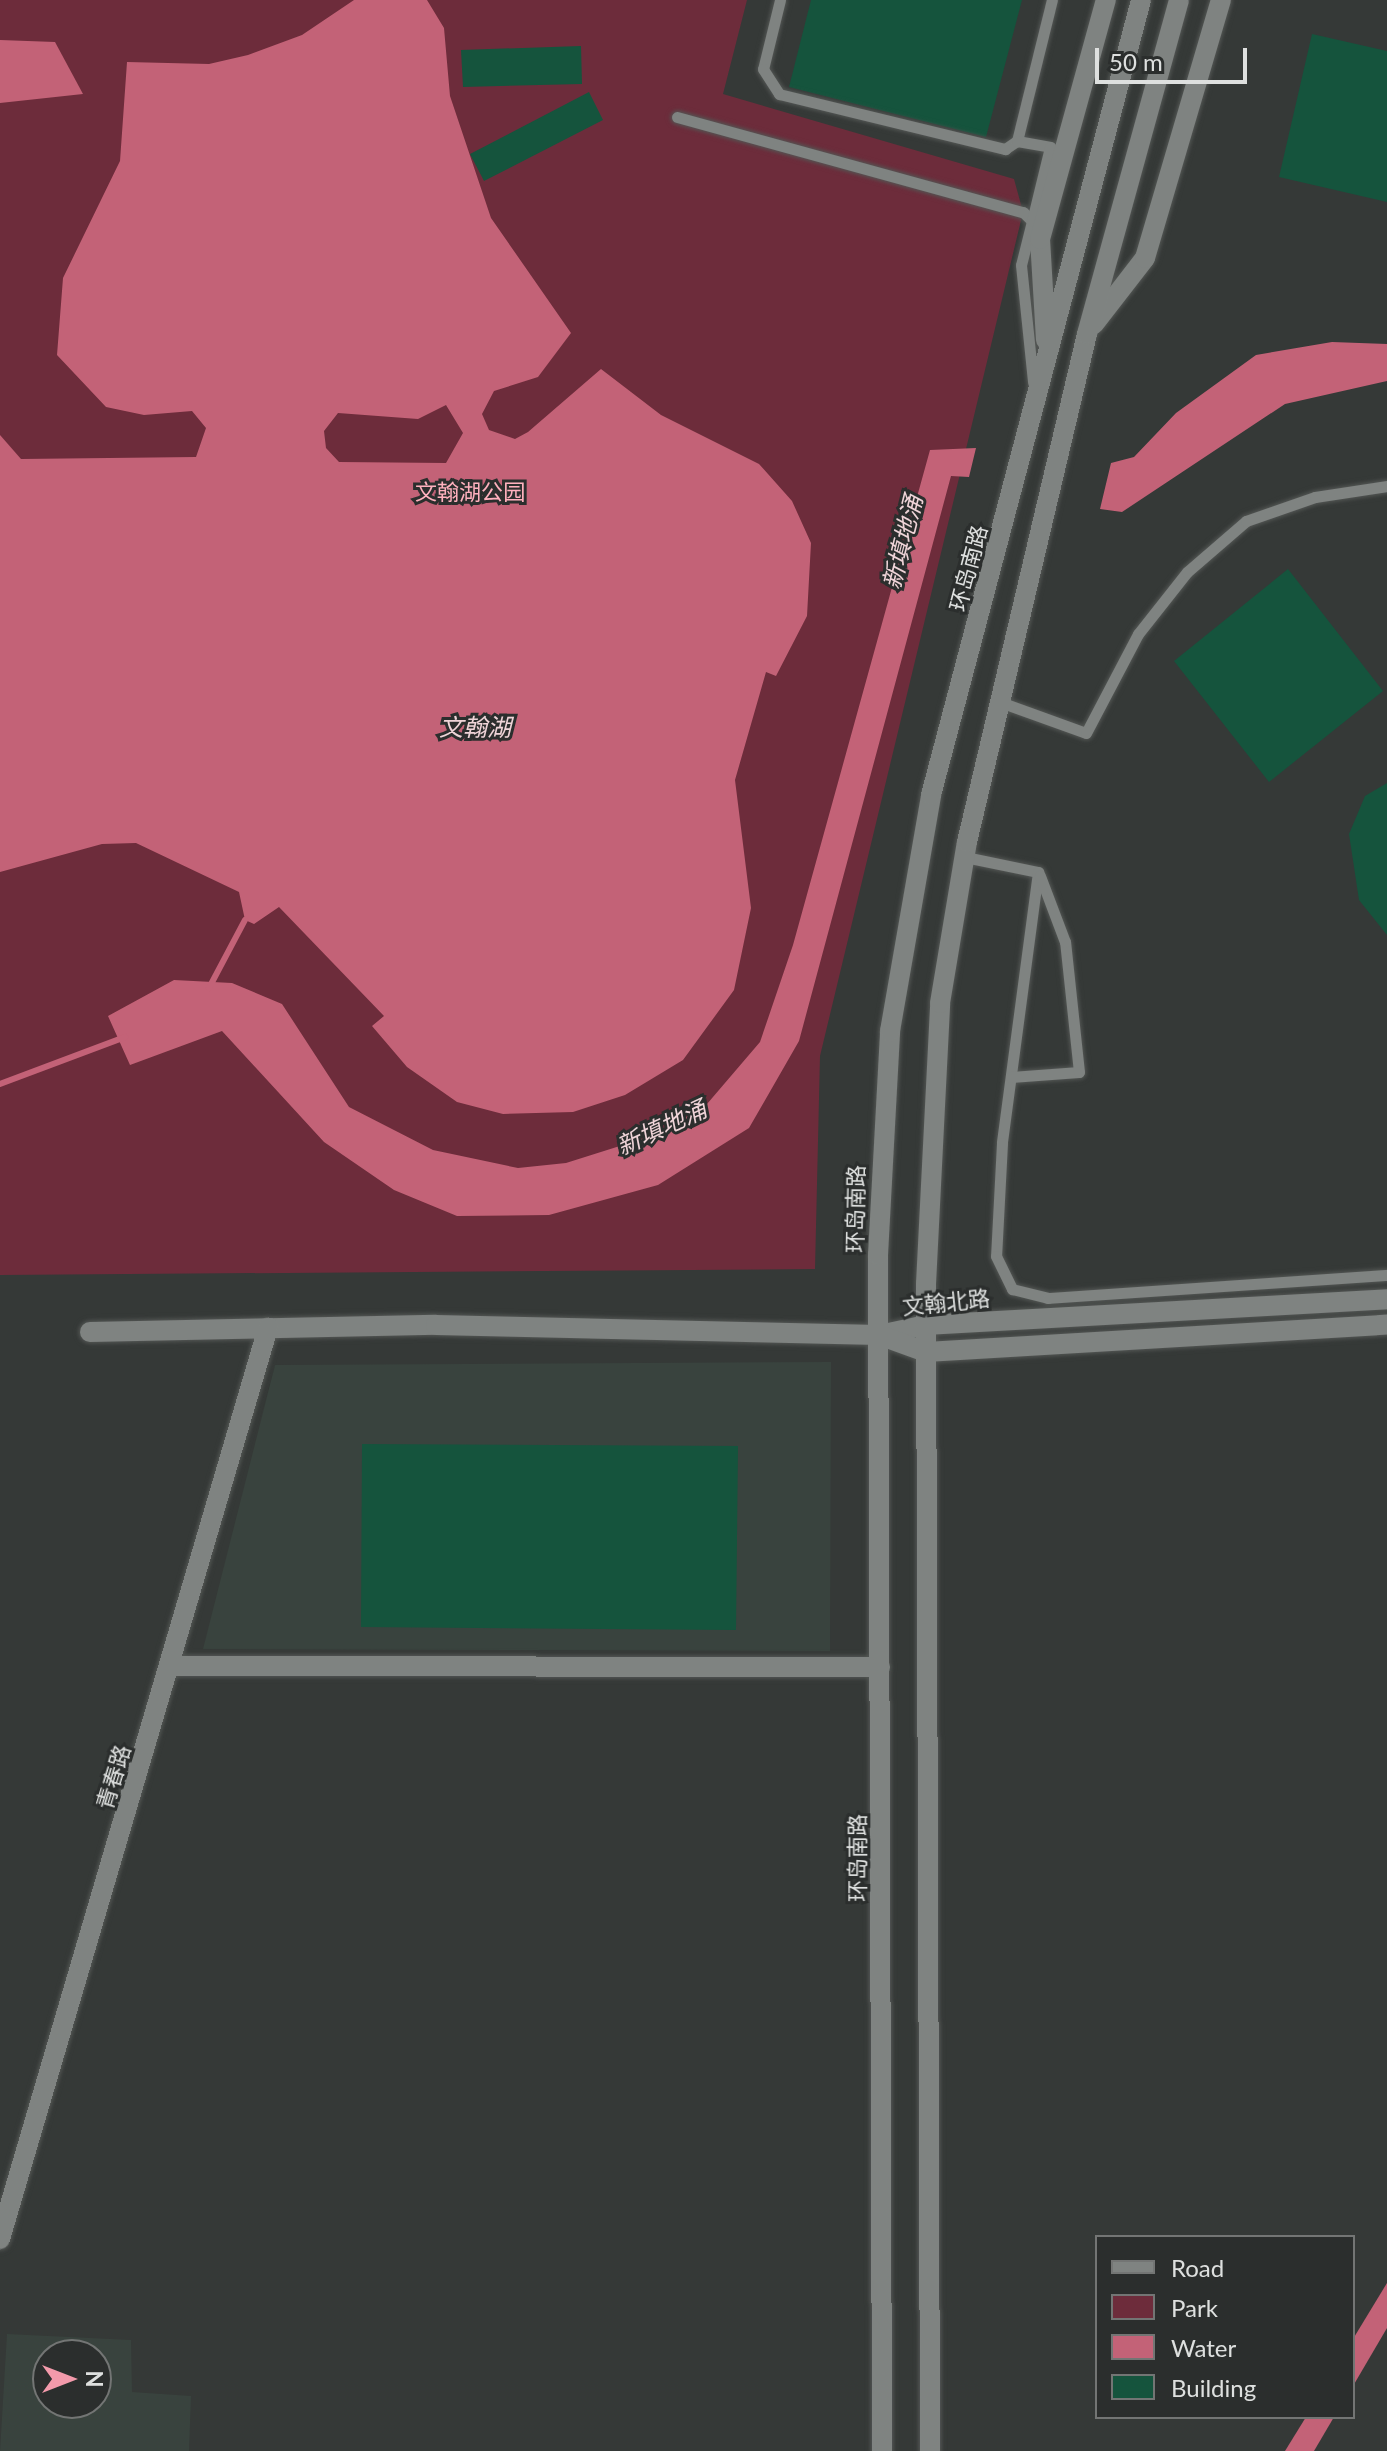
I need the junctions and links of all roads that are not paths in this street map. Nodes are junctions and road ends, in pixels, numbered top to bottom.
1 (780, 0) edge
2 (1052, 0) edge
3 (1106, 0) edge
4 (1141, 0) edge
5 (1179, 0) edge
6 (1221, 0) edge
7 (677, 117) dead end
8 (1017, 141) junction
9 (1032, 221) junction
10 (1087, 334) junction
11 (1048, 360) junction
12 (1034, 415) junction
13 (1387, 486) edge
14 (1000, 702) junction
15 (965, 857) junction
16 (1038, 872) junction
17 (1011, 1077) junction
18 (1387, 1275) edge
19 (1387, 1299) edge
20 (926, 1325) junction
21 (1387, 1325) edge
22 (268, 1328) junction
23 (90, 1332) dead end
24 (879, 1335) junction
25 (926, 1352) junction
26 (171, 1666) junction
27 (880, 1667) junction
28 (0, 2239) edge
29 (882, 2451) edge
30 (930, 2451) edge

1 - 8 lane
2 - 8 lane
3 - 11 main road
4 - 11 main road, 环岛南路
5 - 10 main road
6 - 10 main road
7 - 9 lane
8 - 9 lane
9 - 12 lane
10 - 14 main road
11 - 12 main road, 环岛南路
12 - 24 main road, 环岛南路
13 - 14 lane
14 - 15 main road
15 - 16 lane
15 - 20 main road
16 - 17 lane
16 - 17 lane
17 - 18 lane
19 - 20 main road, 文翰北路
20 - 24 main road, 文翰北路
20 - 25 main road
21 - 25 main road, 文翰北路
22 - 23 main road
22 - 24 main road
22 - 26 main road, 青春路
24 - 25 main road, 文翰北路
24 - 27 main road, 环岛南路
25 - 30 main road
26 - 27 main road
26 - 28 main road, 青春路
27 - 29 main road, 环岛南路

